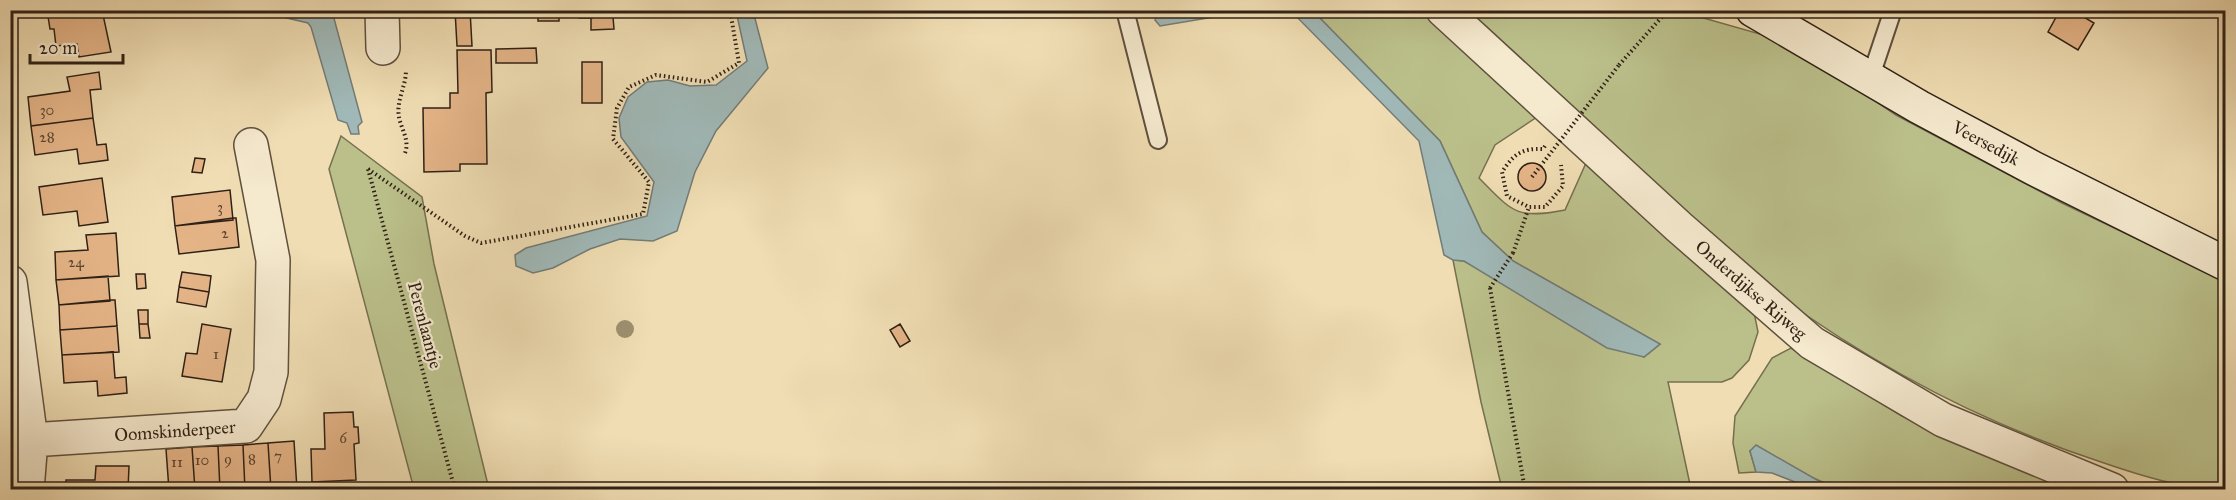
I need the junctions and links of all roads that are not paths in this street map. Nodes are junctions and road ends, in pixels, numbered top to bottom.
1 (382, 10) edge
2 (1125, 10) edge
3 (1443, 10) edge
4 (1753, 10) edge
5 (1893, 10) edge
6 (394, 57) road end
7 (1870, 79) junction
8 (1158, 140) dead end
9 (251, 145) dead end
10 (2226, 264) edge
11 (10, 282) edge
12 (31, 440) junction
13 (27, 489) edge
14 (2112, 489) edge

1 - 6 street
2 - 8 lane
3 - 14 street, Onderdijkse Rijweg
4 - 7 street, Veersedijk
5 - 7 lane
7 - 10 street, Veersedijk
9 - 12 street, Oomskinderpeer
11 - 12 street
12 - 13 street

